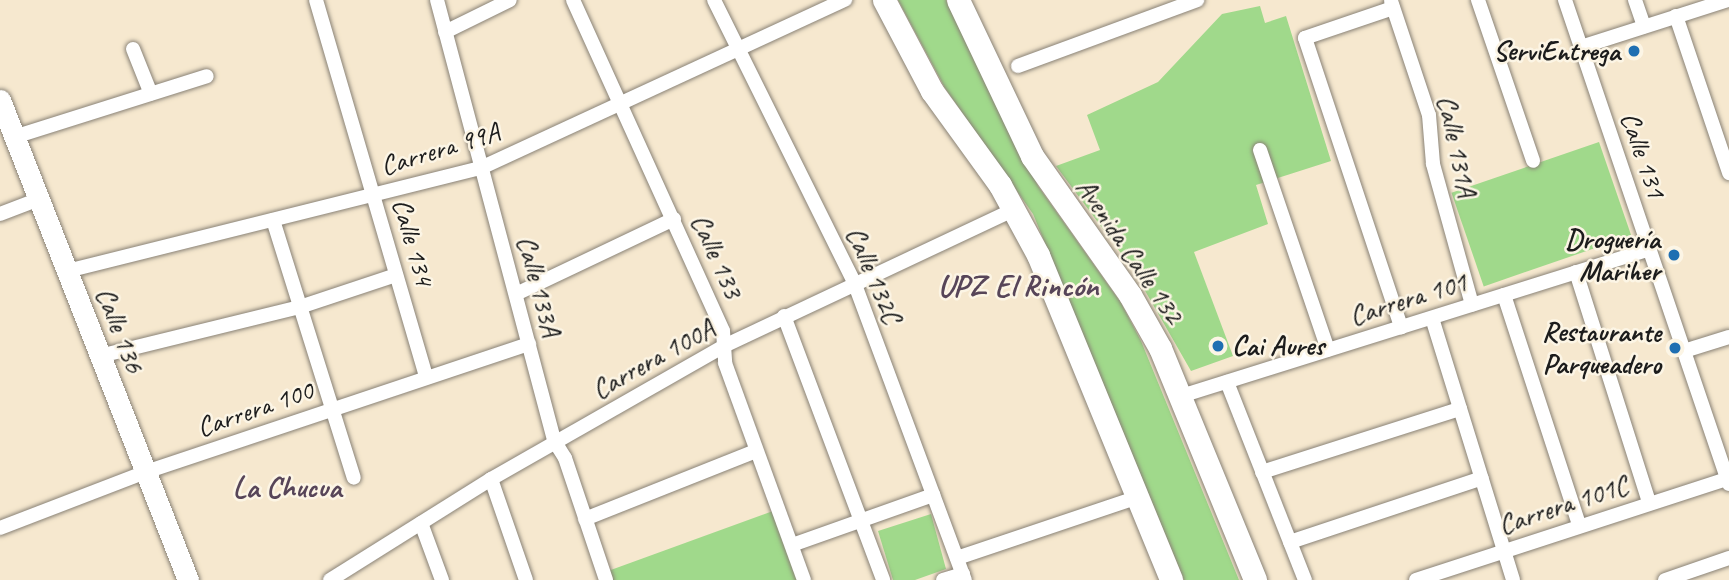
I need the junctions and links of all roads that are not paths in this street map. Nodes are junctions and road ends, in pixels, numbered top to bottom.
1 (316, 0) edge
2 (437, 0) edge
3 (510, 0) edge
4 (573, 0) edge
5 (714, 0) edge
6 (845, 0) edge
7 (884, 0) edge
8 (958, 0) edge
9 (1197, 0) edge
10 (1478, 0) edge
11 (1565, 0) edge
12 (1635, 0) edge
13 (1722, 1) edge
14 (1391, 4) edge
15 (1676, 16) junction
16 (1644, 26) junction
17 (445, 32) junction
18 (1581, 47) junction
19 (133, 49) dead end
20 (738, 51) junction
21 (1018, 66) dead end
22 (208, 76) dead end
23 (151, 93) junction
24 (0, 100) edge
25 (622, 106) junction
26 (14, 137) junction
27 (1260, 150) dead end
28 (1533, 161) dead end
29 (483, 167) junction
30 (1729, 173) edge
31 (374, 194) junction
32 (39, 200) junction
33 (1015, 209) junction
34 (0, 214) edge
35 (674, 219) junction
36 (273, 220) junction
37 (1649, 249) junction
38 (67, 271) junction
39 (1577, 272) junction
40 (396, 275) junction
41 (854, 282) junction
42 (516, 294) junction
43 (1504, 295) junction
44 (1472, 305) junction
45 (300, 307) junction
46 (785, 316) junction
47 (1432, 318) junction
48 (1401, 327) junction
49 (1729, 337) edge
50 (529, 344) junction
51 (724, 346) junction
52 (1328, 350) junction
53 (1684, 351) junction
54 (100, 356) junction
55 (426, 377) junction
56 (1227, 382) junction
57 (1181, 396) junction
58 (332, 409) junction
59 (1460, 409) junction
60 (555, 442) junction
61 (756, 451) junction
62 (146, 472) junction
63 (1262, 472) junction
64 (355, 478) dead end
65 (1482, 478) junction
66 (491, 479) junction
67 (1728, 482) edge
68 (933, 495) junction
69 (1138, 497) junction
70 (1649, 502) junction
71 (585, 519) junction
72 (861, 521) junction
73 (421, 523) junction
74 (1579, 525) junction
75 (0, 528) edge
76 (1290, 542) junction
77 (792, 545) junction
78 (1504, 550) junction
79 (957, 558) junction
80 (1729, 558) edge
81 (355, 564) junction
82 (964, 577) edge
83 (188, 580) edge
84 (330, 580) edge
85 (360, 580) edge
86 (442, 580) edge
87 (526, 580) edge
88 (606, 580) edge
89 (804, 580) edge
90 (883, 580) edge
91 (943, 580) edge
92 (1171, 580) edge
93 (1255, 580) edge
94 (1305, 580) edge
95 (1416, 580) edge
96 (1513, 580) edge
97 (1665, 580) edge

1 - 31 street, Calle 134
2 - 17 street, Calle 133A
3 - 17 street
4 - 25 street, Calle 133
5 - 20 street, Calle 132C
6 - 20 street, Carrera 99A
7 - 33 main road
8 - 57 main road, Avenida Calle 132
9 - 21 street
10 - 28 street
11 - 18 street, Calle 131
12 - 16 street
13 - 15 street
14 - 44 street, Calle 131A
14 - 48 street
15 - 16 street
15 - 30 street
16 - 18 street
17 - 29 street, Calle 133A
18 - 37 street, Calle 131
19 - 23 street
20 - 25 street, Carrera 99A
20 - 41 street, Calle 132C
22 - 23 street
23 - 26 street
24 - 26 street, Calle 136
25 - 29 street, Carrera 99A
25 - 35 street, Calle 133
26 - 32 street, Calle 136
27 - 52 street
29 - 31 street, Carrera 99A
29 - 42 street, Calle 133A
31 - 36 street, Carrera 99A
31 - 40 street, Calle 134
32 - 34 street
32 - 38 street, Calle 136
33 - 41 street, Carrera 100A
33 - 69 main road
35 - 42 street
35 - 51 street, Calle 133
36 - 38 street, Carrera 99A
36 - 45 street
37 - 39 street, Carrera 101
37 - 53 street, Calle 131
38 - 54 street, Calle 136
39 - 43 street, Carrera 101
39 - 70 street
40 - 45 street
40 - 55 street, Calle 134
41 - 46 street, Carrera 100A
41 - 68 street, Calle 132C
42 - 50 street, Calle 133A
43 - 44 street, Carrera 101
43 - 74 street
44 - 47 street, Carrera 101
45 - 54 street
45 - 58 street
46 - 51 street, Carrera 100A
46 - 72 street
47 - 48 street, Carrera 101
47 - 59 street
48 - 52 street, Carrera 101
49 - 53 street
50 - 55 street, Carrera 100
50 - 60 street, Calle 133A
51 - 60 street, Carrera 100A
51 - 61 street, Calle 133
52 - 56 street, Carrera 101
53 - 67 street, Calle 131
54 - 62 street, Calle 136
55 - 58 street, Carrera 100
56 - 57 street, Carrera 101
56 - 63 street
57 - 93 main road, Avenida Calle 132
58 - 62 street, Carrera 100
58 - 64 street
59 - 63 street
59 - 65 street
60 - 66 street, Carrera 100A
60 - 71 street, Calle 133A
61 - 71 street
61 - 77 street, Calle 133
62 - 75 street, Carrera 100
62 - 83 street, Calle 136
63 - 76 street
65 - 76 street
65 - 78 street
66 - 73 street, Carrera 100A
66 - 87 street
67 - 70 street, Carrera 101C
68 - 72 street
68 - 79 street, Calle 132C
69 - 79 street
69 - 92 main road
70 - 74 street, Carrera 101C
71 - 88 street, Calle 133A
72 - 77 street
72 - 90 street
73 - 81 street, Carrera 100A
73 - 86 street
74 - 78 street, Carrera 101C
76 - 94 street
77 - 89 street, Calle 133
78 - 95 street, Carrera 101C
78 - 96 street
79 - 82 street, Calle 132C
80 - 97 street
81 - 84 street, Carrera 100A
81 - 85 street
82 - 91 street

